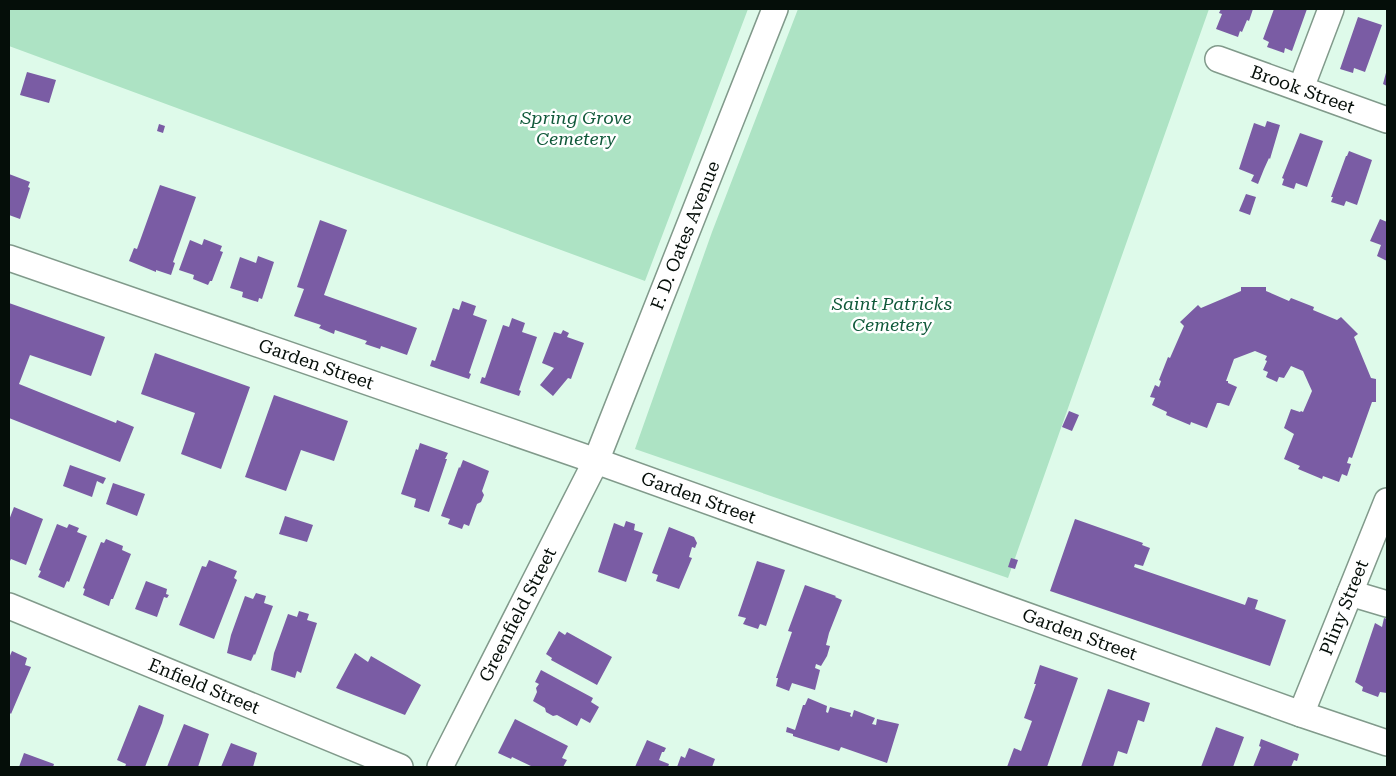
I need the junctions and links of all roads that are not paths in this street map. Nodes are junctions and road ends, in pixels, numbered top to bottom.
1 (775, 9) edge
2 (1331, 9) edge
3 (1218, 59) dead end
4 (1301, 88) junction
5 (1387, 120) edge
6 (9, 258) edge
7 (596, 461) junction
8 (1387, 500) edge
9 (1350, 592) junction
10 (1387, 604) edge
11 (9, 606) edge
12 (1301, 714) junction
13 (1387, 743) edge
14 (400, 767) edge
15 (440, 767) edge

1 - 7 street, F. D. Oates Avenue
2 - 4 street
3 - 4 street, Brook Street
4 - 5 street, Brook Street
6 - 7 street, Garden Street
7 - 12 street, Garden Street
7 - 15 street, Greenfield Street
8 - 9 street, Pliny Street
9 - 10 street
9 - 12 street, Pliny Street
11 - 14 street, Enfield Street
12 - 13 street, Garden Street

